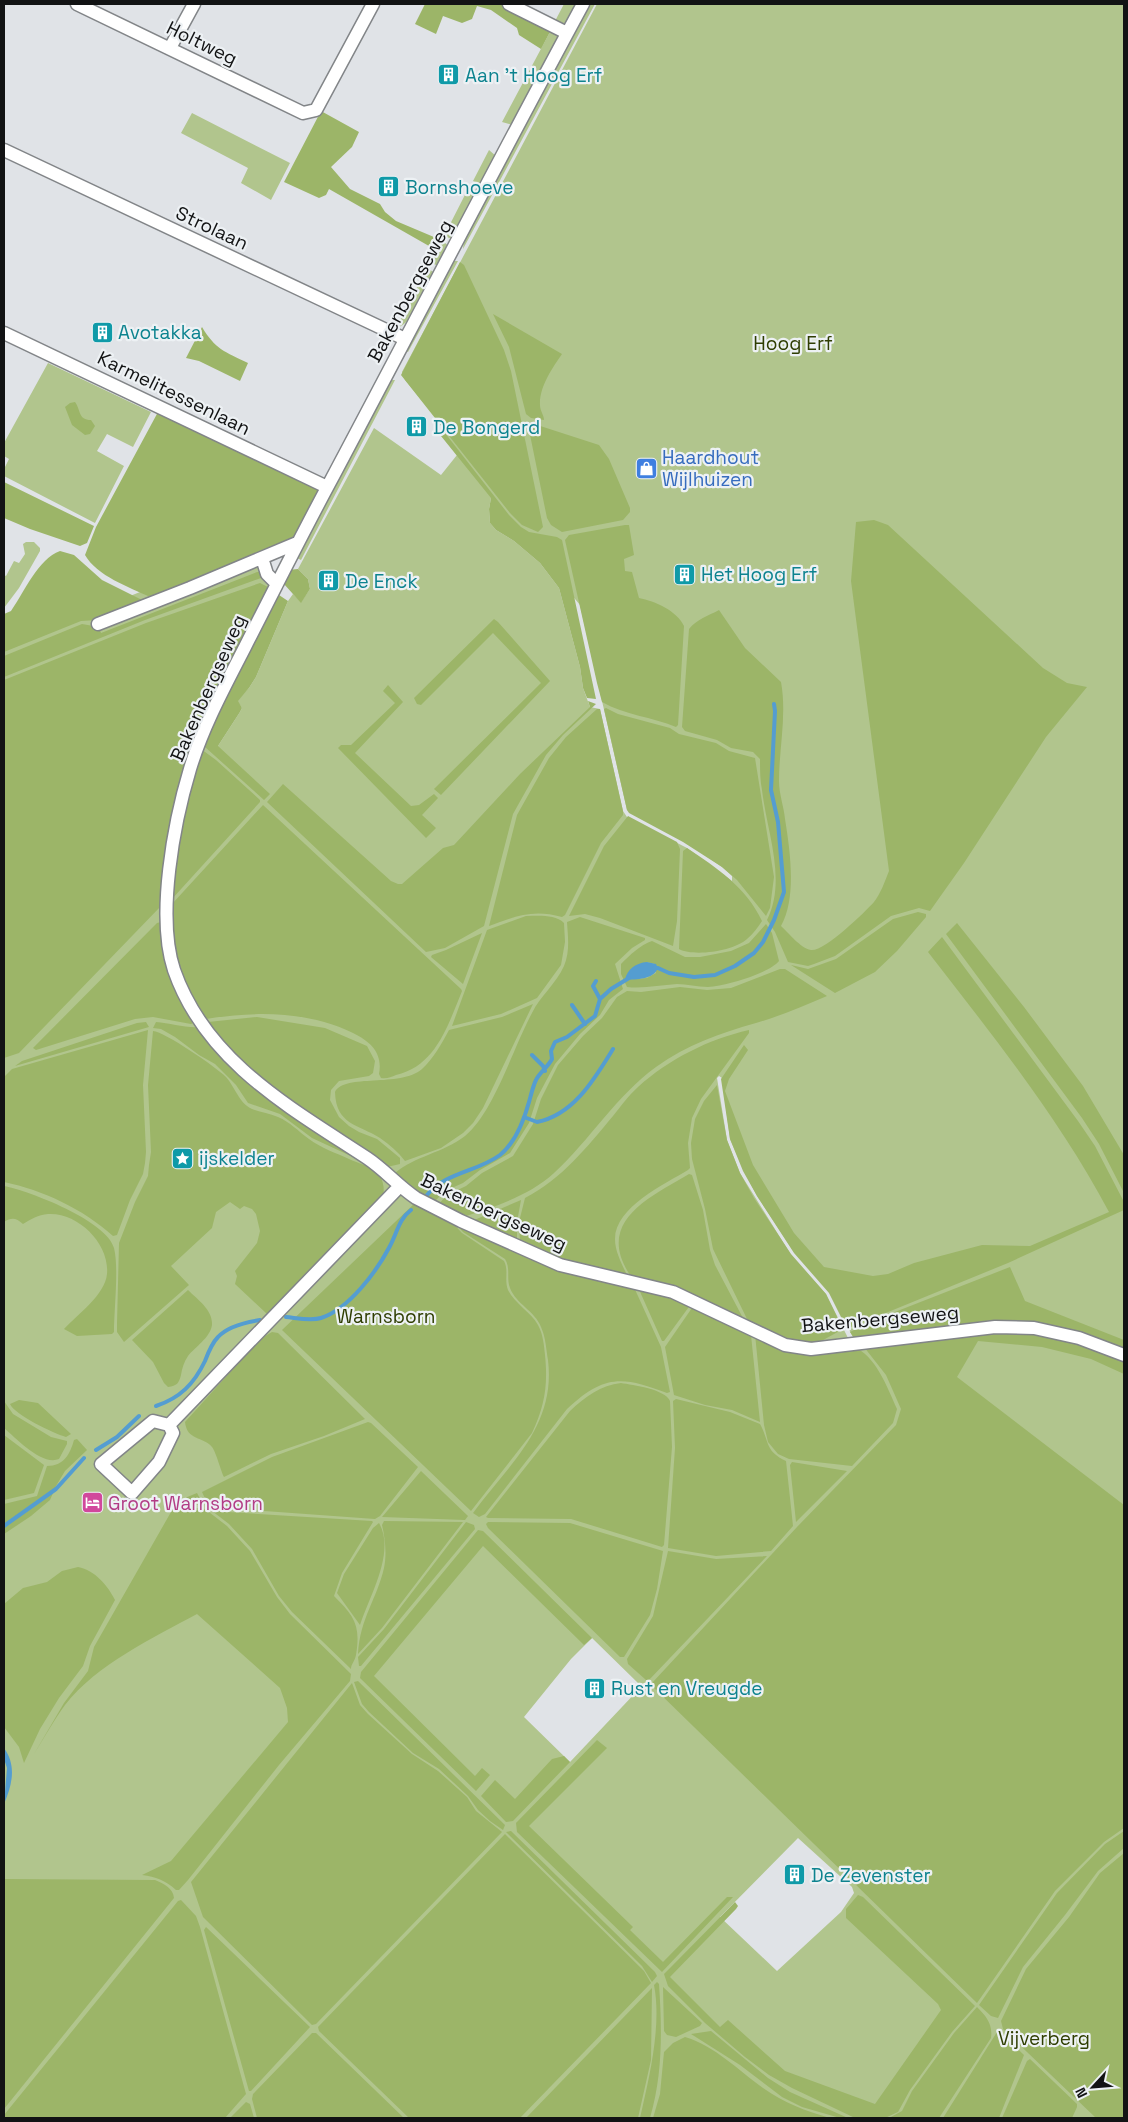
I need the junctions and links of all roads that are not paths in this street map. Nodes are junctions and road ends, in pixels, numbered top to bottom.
1 (76, 4) edge
2 (194, 4) edge
3 (373, 4) edge
4 (509, 4) edge
5 (583, 4) edge
6 (567, 33) junction
7 (170, 48) junction
8 (4, 150) edge
9 (4, 333) edge
10 (405, 339) junction
11 (327, 487) junction
12 (297, 543) junction
13 (262, 558) junction
14 (277, 584) junction
15 (98, 624) dead end
16 (399, 1187) junction
17 (1124, 1355) edge
18 (170, 1425) junction

1 - 7 street, Holtweg
2 - 7 street
3 - 7 street, Holtweg
4 - 6 street
5 - 6 street, Bakenbergseweg
6 - 10 street, Bakenbergseweg
8 - 10 street, Strolaan
9 - 11 street, Karmelitessenlaan
10 - 11 street, Bakenbergseweg
11 - 12 street, Bakenbergseweg
12 - 13 street
12 - 14 street, Bakenbergseweg
13 - 14 street
13 - 15 street
14 - 16 street, Bakenbergseweg
16 - 17 street, Bakenbergseweg
16 - 18 street, Bakenbergseweg
18 - 18 street

